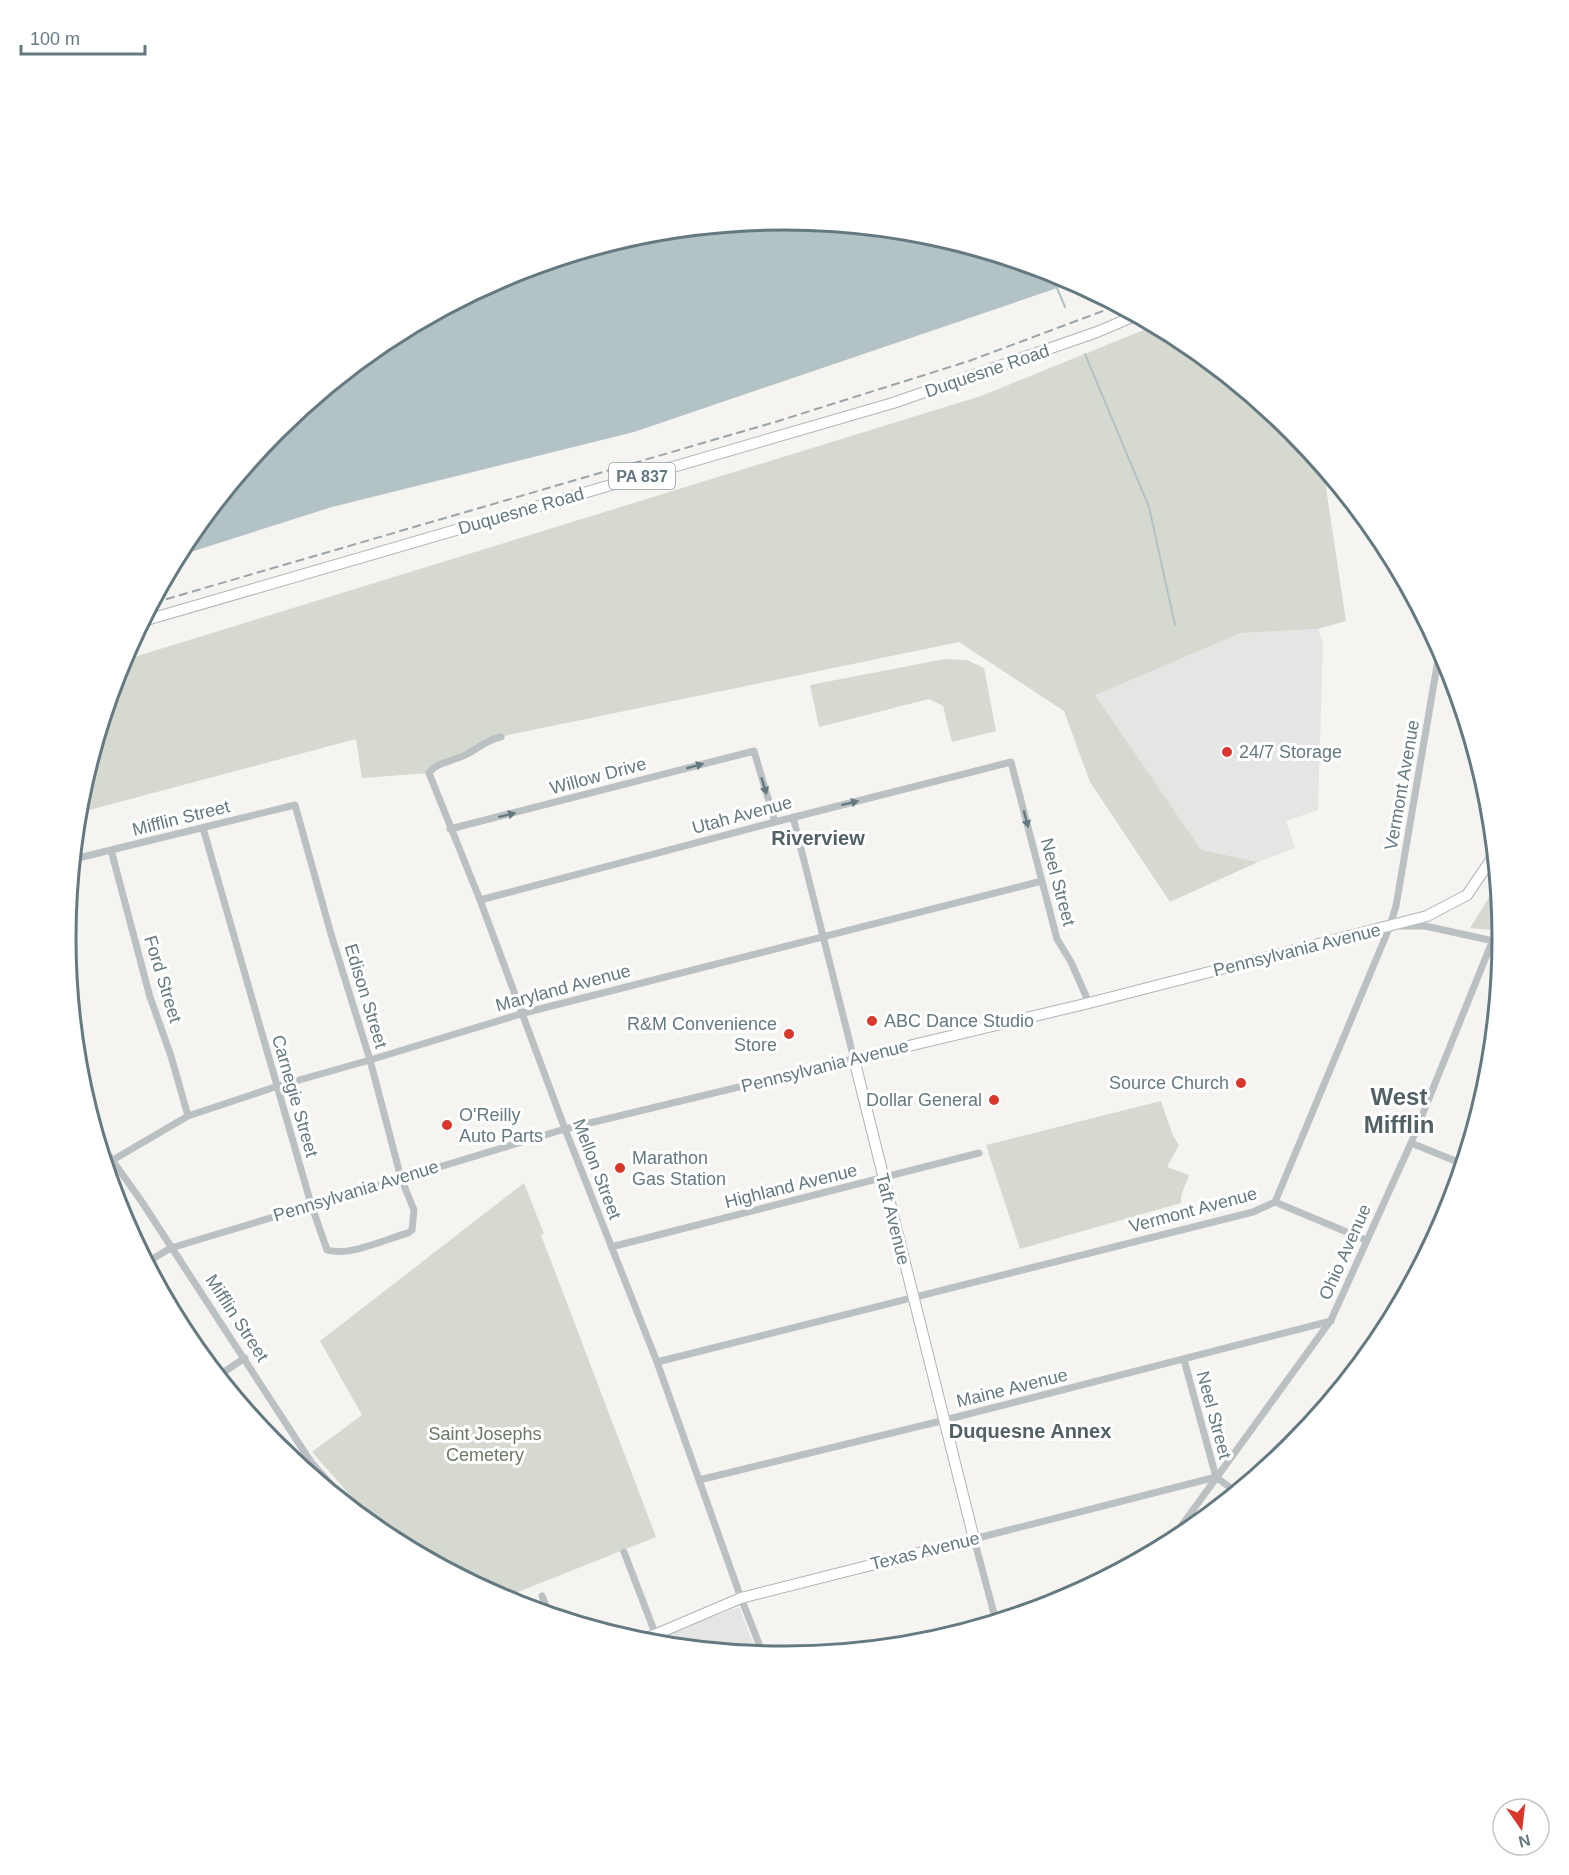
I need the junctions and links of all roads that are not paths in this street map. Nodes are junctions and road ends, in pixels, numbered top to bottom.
1 (1128, 319) edge
2 (153, 618) edge
3 (1437, 663) edge
4 (501, 737) dead end
5 (1011, 762) joint
6 (295, 805) joint
7 (793, 817) junction
8 (775, 822) junction
9 (203, 828) junction
10 (450, 830) junction
11 (111, 850) junction
12 (82, 857) edge
13 (1488, 864) edge
14 (1042, 881) junction
15 (480, 900) junction
16 (1390, 927) junction
17 (822, 936) junction
18 (1492, 942) joint
19 (1089, 1003) junction
20 (524, 1013) junction
21 (854, 1059) junction
22 (370, 1060) junction
23 (278, 1086) junction
24 (188, 1116) junction
25 (566, 1129) junction
26 (1411, 1143) junction
27 (979, 1153) dead end
28 (113, 1160) edge
29 (1456, 1161) edge
30 (117, 1173) edge
31 (401, 1178) junction
32 (883, 1178) junction
33 (408, 1195) joint
34 (1275, 1203) junction
35 (311, 1204) junction
36 (1366, 1240) junction
37 (611, 1247) junction
38 (171, 1248) junction
39 (154, 1258) edge
40 (913, 1298) junction
41 (1331, 1320) junction
42 (245, 1358) junction
43 (1184, 1360) junction
44 (657, 1362) junction
45 (225, 1371) edge
46 (945, 1420) junction
47 (311, 1462) joint
48 (318, 1470) edge
49 (1216, 1477) junction
50 (699, 1480) junction
51 (1230, 1487) edge
52 (1184, 1522) edge
53 (974, 1539) junction
54 (624, 1552) dead end
55 (542, 1596) dead end
56 (741, 1598) junction
57 (545, 1604) edge
58 (994, 1613) edge
59 (656, 1634) joint
60 (759, 1645) edge

1 - 2 street, Duquesne Road / PA 837
3 - 16 street, Vermont Avenue
4 - 10 street, Mellon Street
7 -> 5 street, Utah Avenue
5 -> 14 street, Neel Street
6 - 9 street, Mifflin Street
6 - 22 street, Edison Street
7 - 8 street, Utah Avenue
7 - 17 street, Taft Avenue
10 -> 8 street, Willow Drive
8 - 15 street, Utah Avenue
9 - 11 street, Mifflin Street
9 - 23 street, Carnegie Street
10 - 15 street, Mellon Street
11 - 12 street, Mifflin Street
11 - 24 street, Ford Street
13 - 16 street, Pennsylvania Avenue
14 - 17 street, Maryland Avenue
14 - 19 street, Neel Street
15 - 20 street, Mellon Street
16 - 18 street
16 - 19 street, Pennsylvania Avenue
16 - 34 street, Vermont Avenue
17 - 20 street, Maryland Avenue
17 - 21 street, Taft Avenue
18 - 26 street, Ohio Avenue
19 - 21 street, Pennsylvania Avenue
20 - 22 street, Maryland Avenue
20 - 25 street, Mellon Street
21 - 25 street, Pennsylvania Avenue
21 - 32 street, Taft Avenue
22 - 23 street, Maryland Avenue
22 - 31 street, Edison Street
23 - 24 street, Maryland Avenue
23 - 35 street, Carnegie Street
24 - 28 street, Maryland Avenue
25 - 31 street, Pennsylvania Avenue
25 - 37 street, Mellon Street
26 - 29 street
26 - 36 street, Ohio Avenue
27 - 32 street, Highland Avenue
30 - 38 street, Mifflin Street
31 - 33 street, Edison Street
31 - 35 street, Pennsylvania Avenue
32 - 37 street, Highland Avenue
32 - 40 street, Taft Avenue
33 - 35 street, Carnegie Street
34 - 36 street
34 - 40 street, Vermont Avenue
35 - 38 street, Pennsylvania Avenue
36 - 41 street, Ohio Avenue
37 - 44 street, Mellon Street
38 - 39 street, Pennsylvania Avenue
38 - 42 street, Mifflin Street
40 - 44 street, Vermont Avenue
40 - 46 street, Taft Avenue
41 - 43 street, Maine Avenue
41 - 49 street, Ohio Avenue
42 - 45 street
42 - 47 street, Mifflin Street
43 - 46 street, Maine Avenue
43 - 49 street, Neel Street
44 - 50 street, Mellon Street
46 - 50 street, Maine Avenue
46 - 53 street, Taft Avenue
47 - 48 street, Mifflin Street
49 - 51 street
49 - 52 street, Ohio Avenue
49 - 53 street, Texas Avenue
50 - 56 street, Mellon Street
53 - 56 street, Texas Avenue
53 - 58 street, Taft Avenue
54 - 59 street
55 - 57 street
56 - 59 street, Texas Avenue
56 - 60 street, Mellon Street

